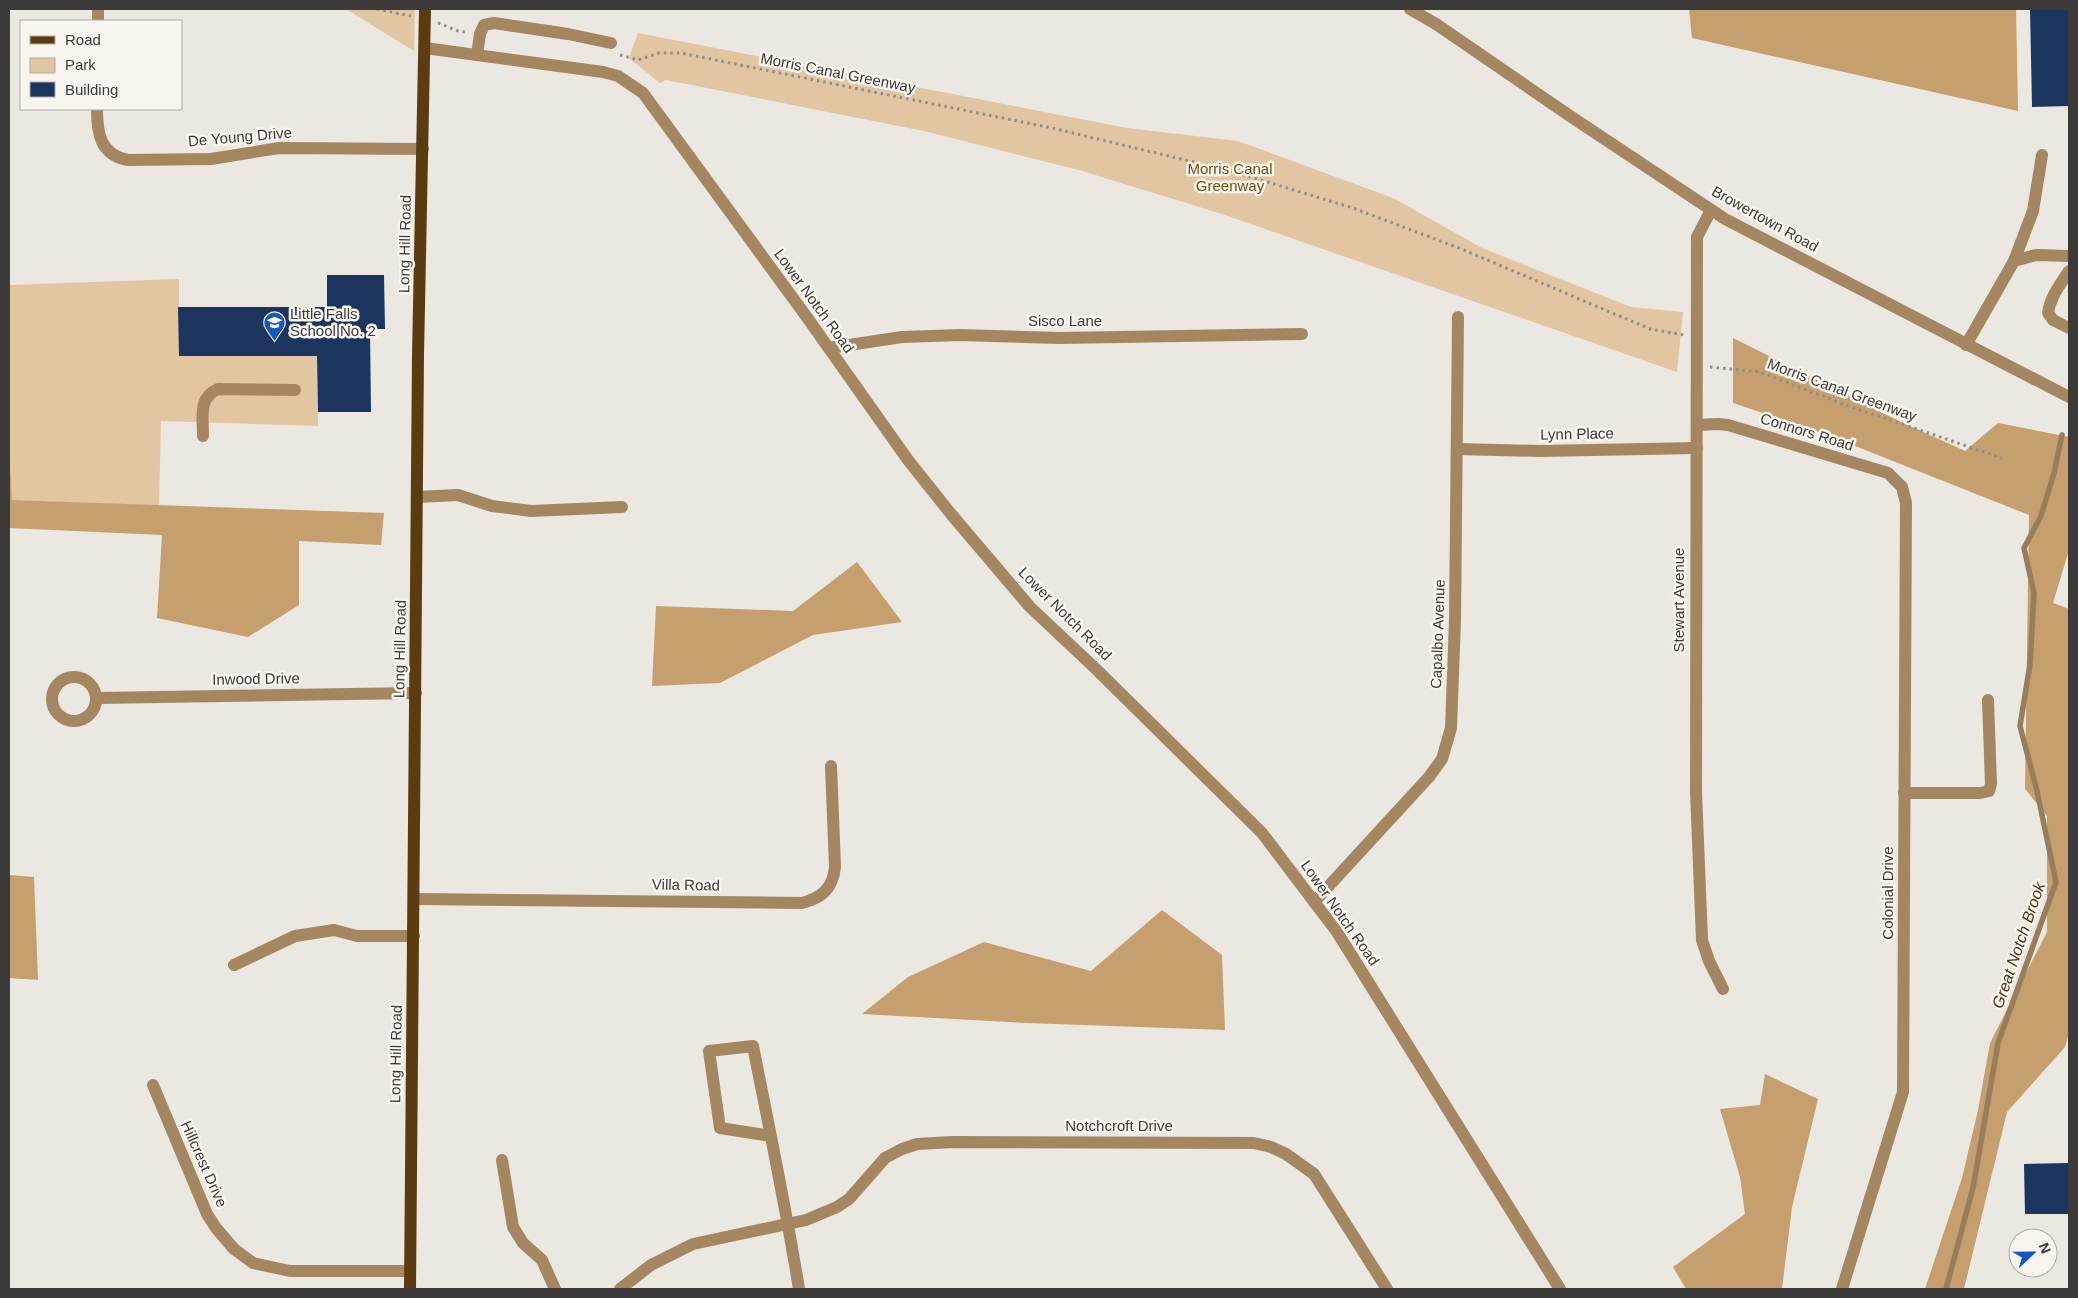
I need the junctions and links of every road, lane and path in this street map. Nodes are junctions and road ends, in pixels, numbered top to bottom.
1 (425, 9) edge
2 (1410, 9) edge
3 (424, 48) junction
4 (612, 48) joint
5 (477, 55) junction
6 (97, 110) edge
7 (423, 148) junction
8 (2042, 155) dead end
9 (1711, 210) junction
10 (2069, 256) edge
11 (2014, 261) junction
12 (2069, 272) edge
13 (1458, 317) dead end
14 (2069, 328) edge
15 (1302, 334) dead end
16 (1966, 345) junction
17 (829, 348) junction
18 (1697, 349) junction
19 (295, 390) dead end
20 (2069, 398) edge
21 (1697, 425) junction
22 (203, 436) dead end
23 (1697, 448) junction
24 (1457, 449) junction
25 (2002, 458) dead end
26 (1902, 487) joint
27 (417, 497) junction
28 (622, 508) dead end
29 (416, 693) junction
30 (96, 698) dead end
31 (1988, 700) dead end
32 (831, 766) dead end
33 (1904, 793) junction
34 (414, 899) junction
35 (1314, 902) junction
36 (414, 936) junction
37 (234, 965) dead end
38 (1723, 989) dead end
39 (153, 1085) dead end
40 (771, 1136) junction
41 (502, 1160) dead end
42 (788, 1224) junction
43 (410, 1271) junction
44 (410, 1289) edge
45 (555, 1289) edge
46 (620, 1289) edge
47 (799, 1289) edge
48 (1387, 1289) edge
49 (1560, 1289) edge
50 (1842, 1289) edge

1 - 3 main road, Long Hill Road
2 - 9 street, Browertown Road
3 - 5 street, Lower Notch Road
3 - 7 main road, Long Hill Road
4 - 5 street
4 - 18 path, Morris Canal Greenway
5 - 17 street, Lower Notch Road
6 - 7 street, De Young Drive
7 - 27 main road, Long Hill Road
8 - 11 street
9 - 16 street, Browertown Road
9 - 18 street, Stewart Avenue
10 - 11 street
11 - 16 street
12 - 14 street
13 - 24 street, Capalbo Avenue
15 - 17 street, Sisco Lane
16 - 20 street, Browertown Road
17 - 35 street, Lower Notch Road
18 - 21 street, Stewart Avenue
18 - 25 path, Morris Canal Greenway
19 - 22 street
21 - 23 street, Stewart Avenue
21 - 26 street, Connors Road
23 - 24 street, Lynn Place
23 - 38 street, Stewart Avenue
24 - 35 street, Capalbo Avenue
26 - 33 street, Colonial Drive
27 - 28 street
27 - 29 main road, Long Hill Road
29 - 30 street, Inwood Drive
29 - 34 main road, Long Hill Road
31 - 33 street
32 - 34 street, Villa Road
33 - 50 street, Colonial Drive
34 - 36 main road, Long Hill Road
35 - 49 street, Lower Notch Road
36 - 37 street
36 - 43 main road, Long Hill Road
39 - 43 street, Hillcrest Drive
40 - 40 street
40 - 42 street
41 - 45 street
42 - 46 street, Notchcroft Drive
42 - 47 street
42 - 48 street, Notchcroft Drive
43 - 44 main road, Long Hill Road

